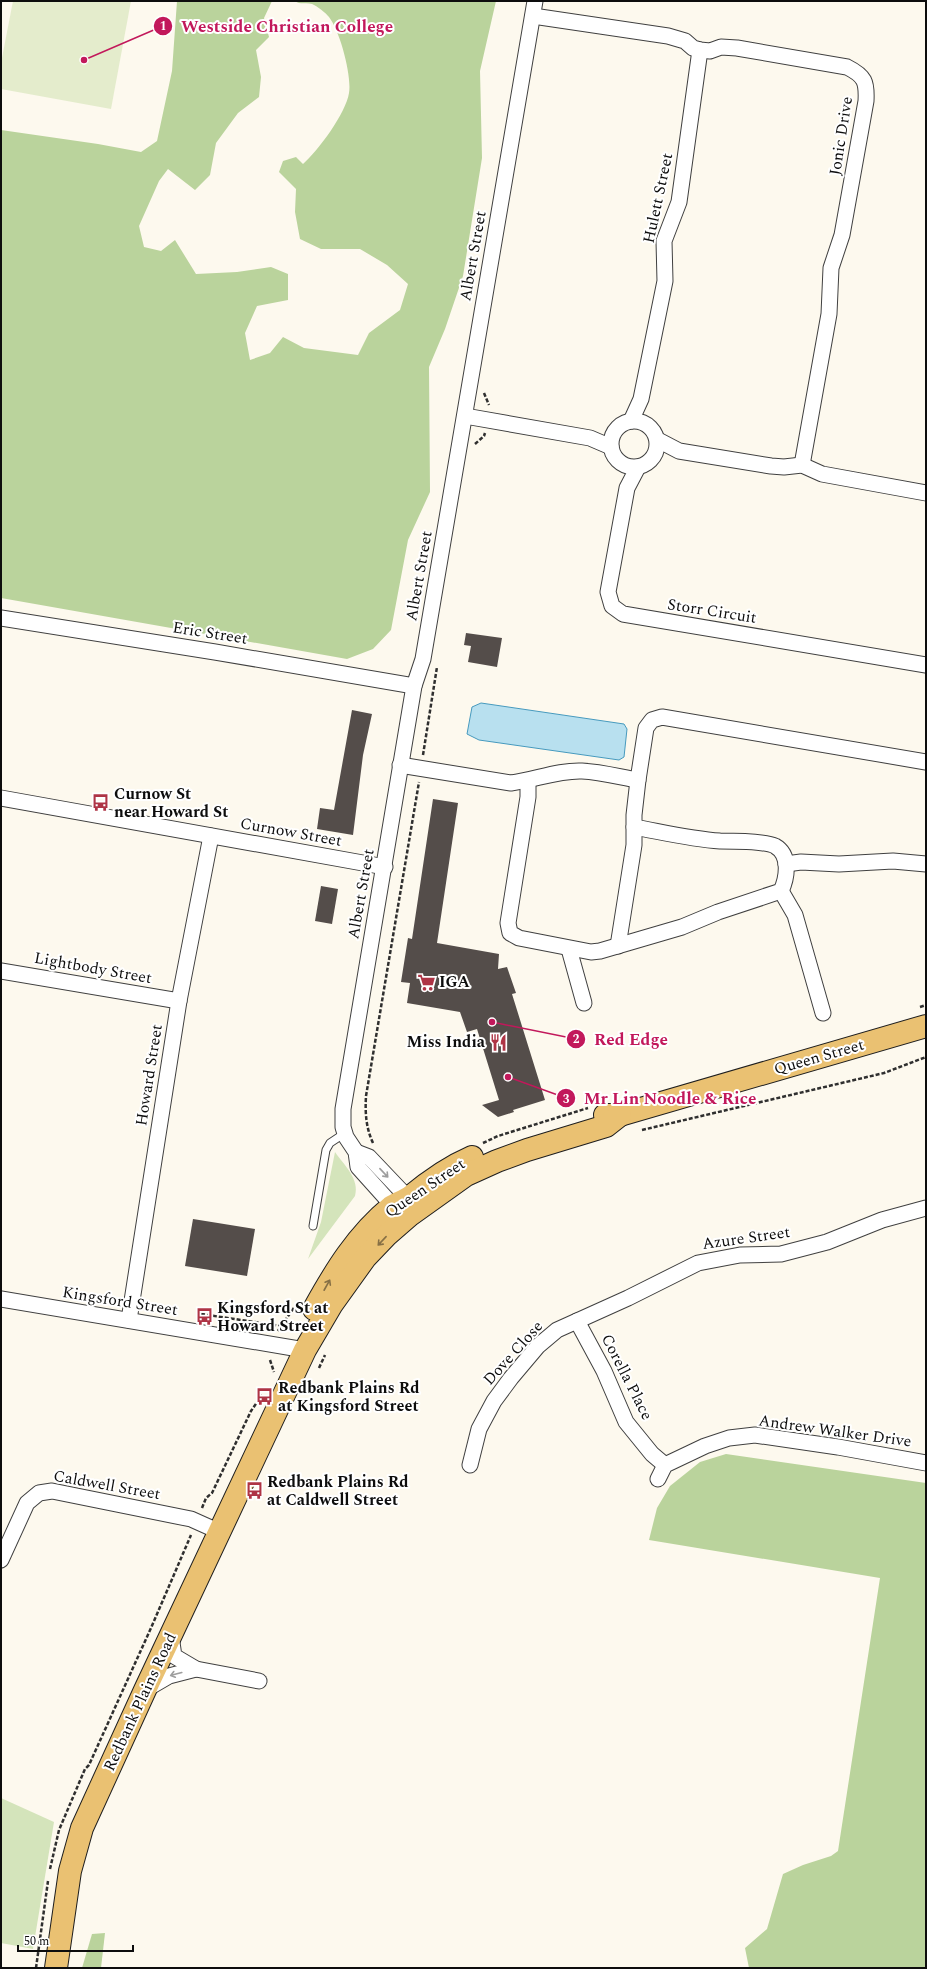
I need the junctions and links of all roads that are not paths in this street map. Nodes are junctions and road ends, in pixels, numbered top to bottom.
1 (535, 1) edge
2 (533, 16) junction
3 (700, 50) junction
4 (464, 416) junction
5 (638, 422) junction
6 (612, 440) junction
7 (656, 447) junction
8 (802, 465) junction
9 (630, 466) junction
10 (926, 493) edge
11 (1, 618) edge
12 (926, 665) edge
13 (414, 686) junction
14 (926, 762) edge
15 (400, 765) junction
16 (638, 780) junction
17 (528, 781) junction
18 (1, 798) edge
19 (634, 827) junction
20 (211, 836) junction
21 (786, 864) junction
22 (926, 864) edge
23 (385, 867) junction
24 (781, 891) junction
25 (618, 946) junction
26 (569, 949) junction
27 (1, 971) edge
28 (179, 1001) junction
29 (584, 1003) dead end
30 (823, 1013) dead end
31 (926, 1026) edge
32 (345, 1132) junction
33 (404, 1206) junction
34 (926, 1208) edge
35 (313, 1226) dead end
36 (1, 1299) edge
37 (129, 1320) junction
38 (577, 1321) junction
39 (305, 1350) junction
40 (259, 1447) joint
41 (926, 1462) edge
42 (470, 1465) dead end
43 (665, 1465) junction
44 (658, 1479) dead end
45 (220, 1532) junction
46 (1, 1560) edge
47 (171, 1636) junction
48 (196, 1669) junction
49 (259, 1681) dead end
50 (145, 1690) junction
51 (56, 1968) edge

1 - 2 street, Albert Street
2 - 3 street
2 - 4 street, Albert Street
3 - 5 street, Hulett Street
3 - 8 street, Jonic Drive
4 - 6 street
4 - 13 street, Albert Street
5 - 6 street
5 - 7 street
6 - 9 street
7 - 8 street
7 - 9 street
8 - 10 street
9 - 12 street, Storr Circuit
11 - 13 street, Eric Street
13 - 15 street, Albert Street
14 - 16 street
15 - 17 street
15 - 23 street, Albert Street
16 - 17 street
16 - 19 street
17 - 26 street
18 - 20 street, Curnow Street
19 - 21 street
19 - 25 street
20 - 23 street, Curnow Street
20 - 28 street, Howard Street
21 - 22 street
21 - 24 street
23 - 32 street, Albert Street
24 - 25 street
24 - 30 street
25 - 26 street
26 - 29 street
27 - 28 street, Lightbody Street
28 - 37 street, Howard Street
31 - 33 main road, Queen Street
32 - 33 street, Albert Street
32 - 35 lane
33 - 39 main road, Queen Street
34 - 38 street, Azure Street
36 - 37 street, Kingsford Street
37 - 39 street, Kingsford Street
38 - 42 street, Dove Close
38 - 43 street, Corella Place
39 - 40 main road, Queen Street
40 - 45 main road, Redbank Plains Road
41 - 43 street, Andrew Walker Drive
43 - 44 street
45 - 46 street, Caldwell Street
45 - 47 main road, Redbank Plains Road
47 - 48 street
47 - 50 main road, Redbank Plains Road
48 - 49 street
48 -> 50 street
50 - 51 main road, Redbank Plains Road

